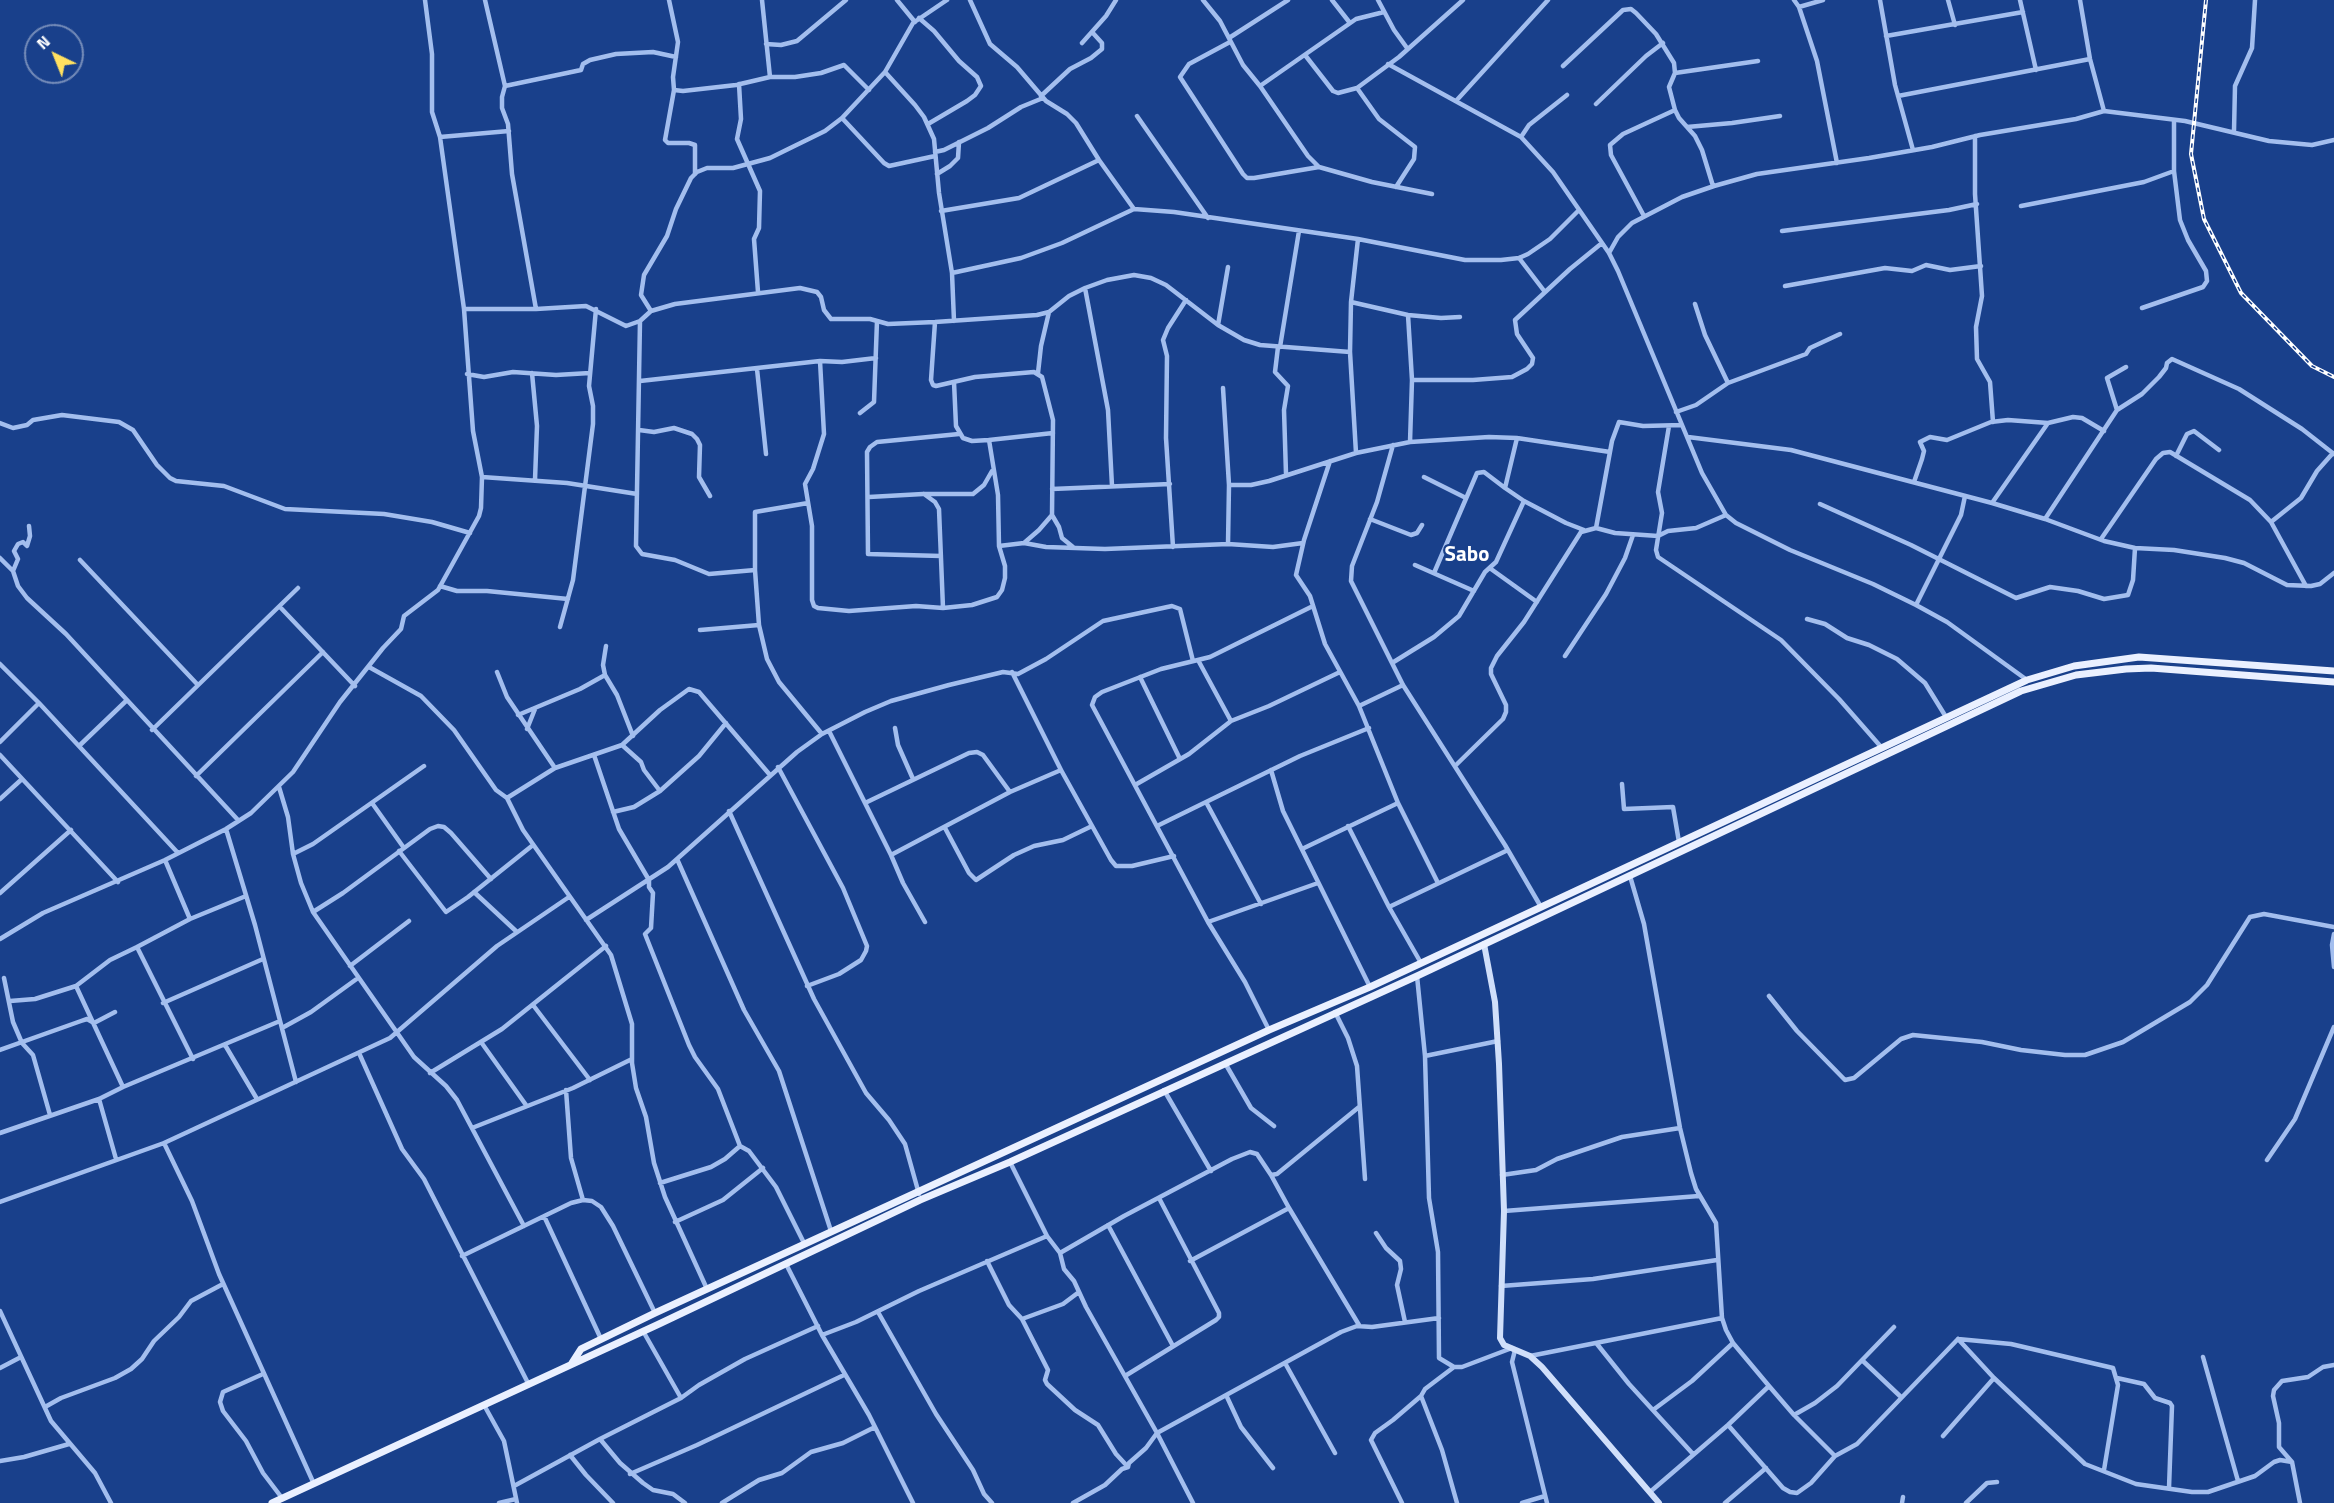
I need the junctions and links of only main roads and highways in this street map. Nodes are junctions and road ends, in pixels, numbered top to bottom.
1 (2334, 671) edge
2 (2334, 682) edge
3 (572, 1363) junction
4 (272, 1503) edge

1 - 3 main road
2 - 3 main road
3 - 4 main road

